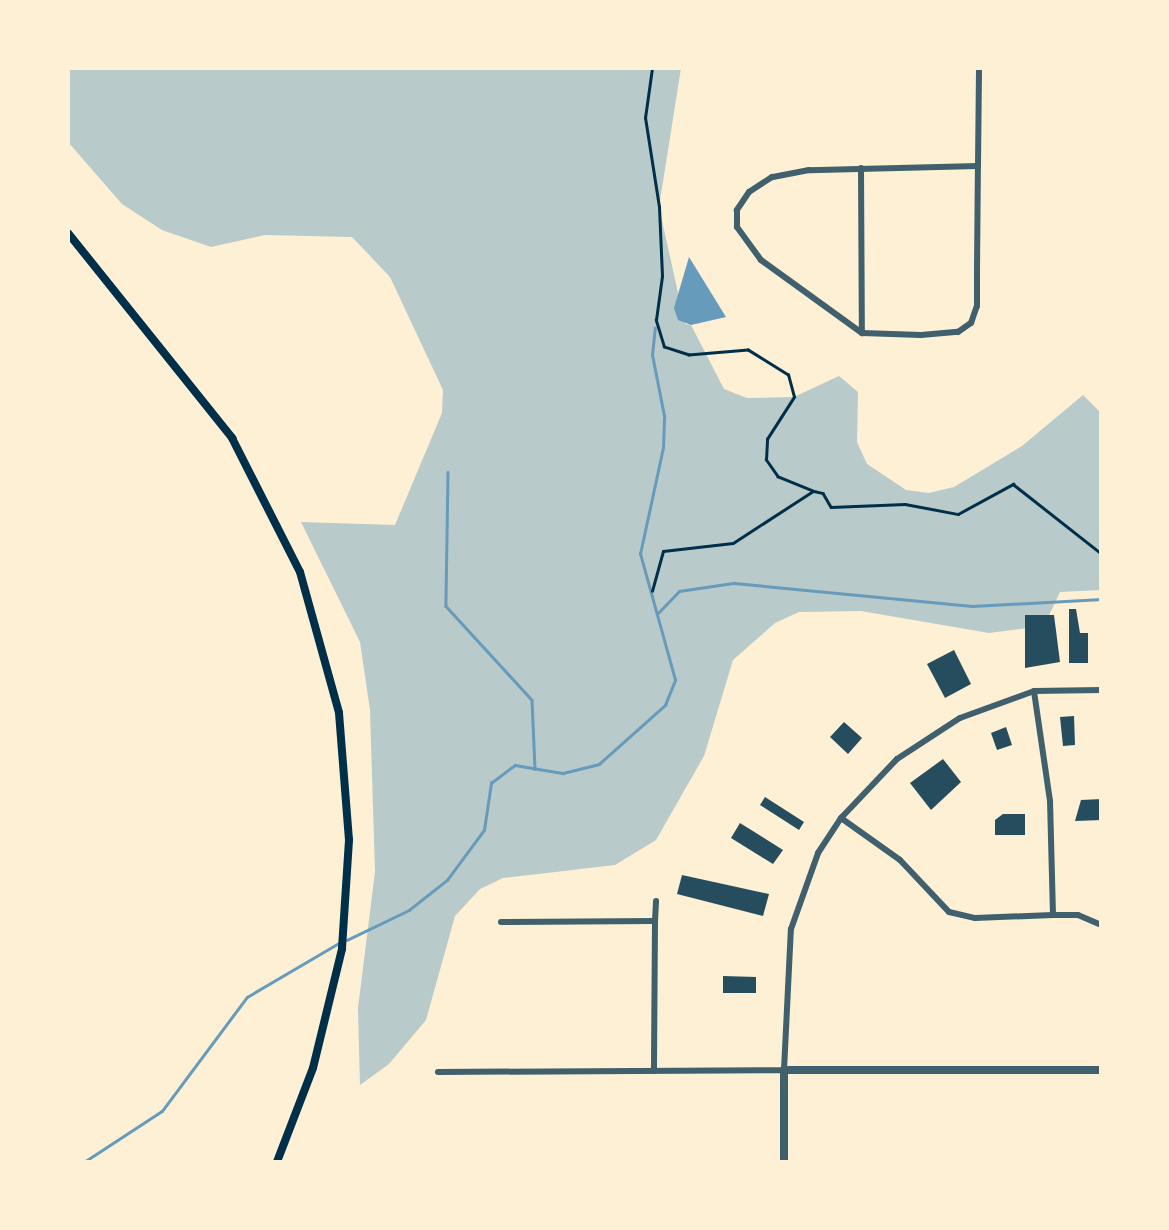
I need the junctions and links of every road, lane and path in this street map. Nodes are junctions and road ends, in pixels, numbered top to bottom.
1 (652, 68) edge
2 (980, 68) edge
3 (978, 166) junction
4 (861, 168) junction
5 (68, 233) edge
6 (862, 333) junction
7 (814, 491) junction
8 (1102, 554) edge
9 (652, 591) dead end
10 (1102, 690) edge
11 (1034, 691) junction
12 (840, 818) junction
13 (656, 901) dead end
14 (1053, 915) junction
15 (655, 921) junction
16 (501, 922) dead end
17 (1102, 925) edge
18 (784, 1070) junction
19 (1102, 1070) edge
20 (654, 1071) junction
21 (438, 1072) dead end
22 (277, 1162) edge
23 (784, 1162) edge

1 - 7 path
2 - 3 street
3 - 4 street
3 - 6 street
4 - 6 street
4 - 6 street
5 - 22 main road
7 - 8 path
7 - 9 path
10 - 11 street
11 - 12 street
11 - 14 street
12 - 14 street
12 - 18 street
13 - 15 street
14 - 17 street
15 - 16 street
15 - 20 street
18 - 19 street
18 - 20 street
18 - 23 street
20 - 21 street

